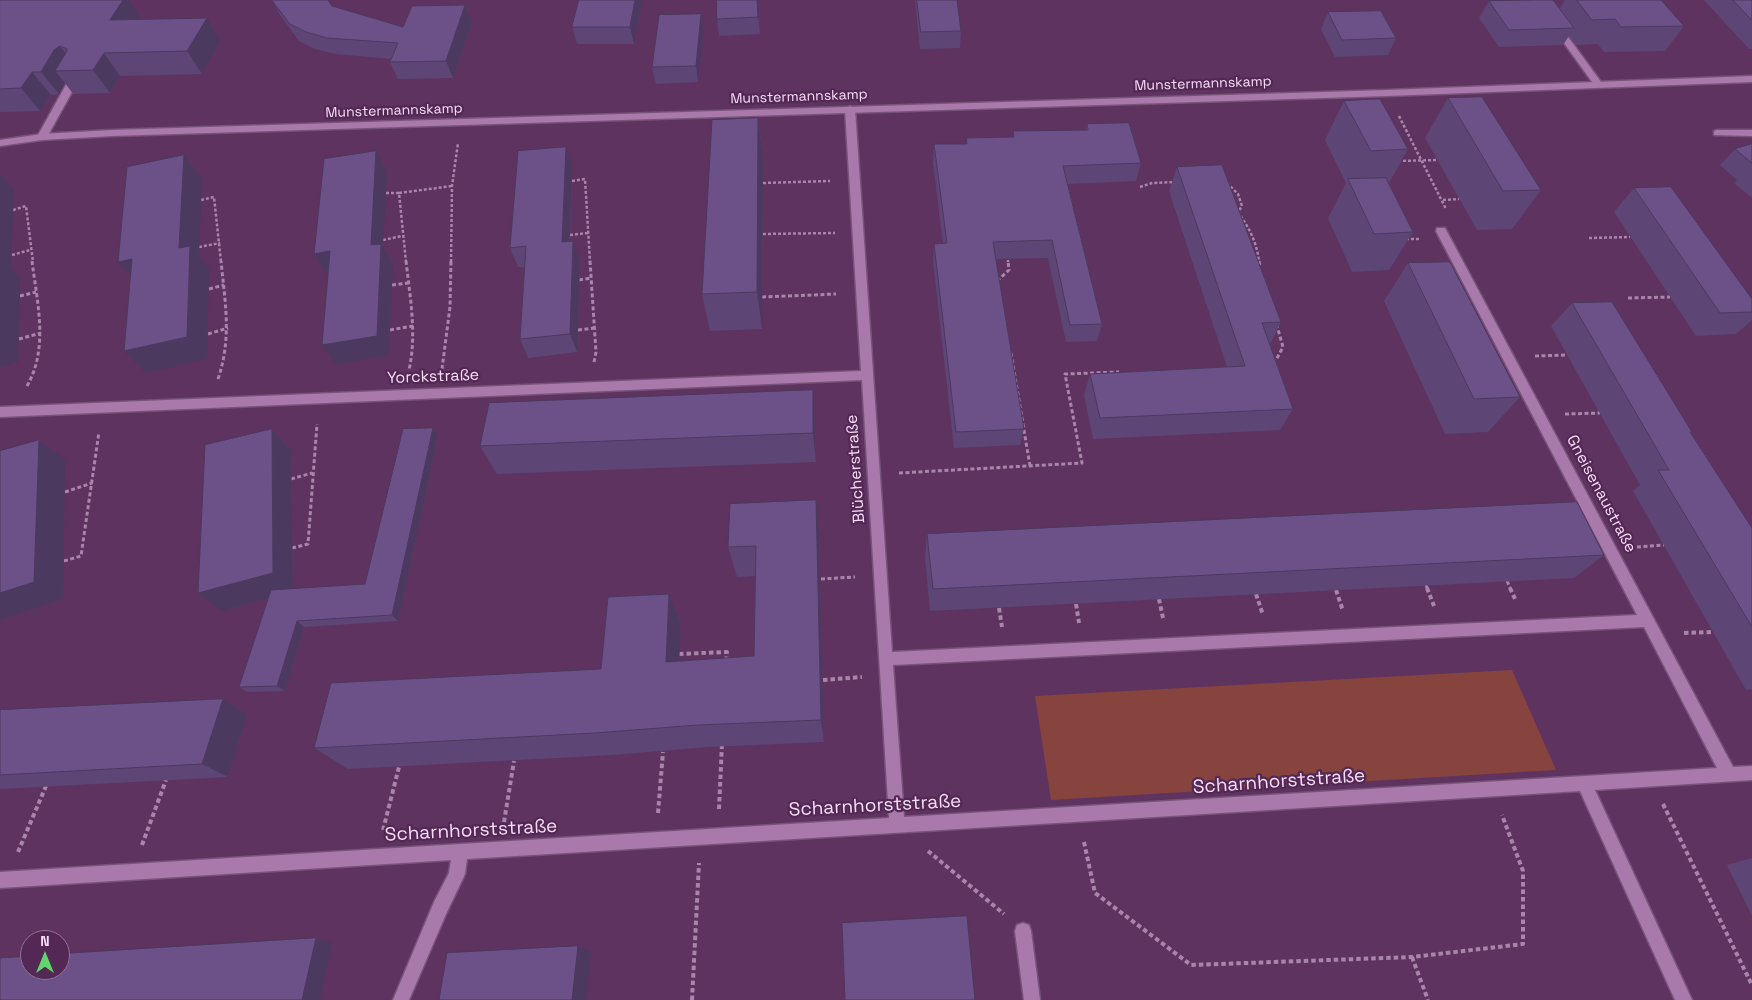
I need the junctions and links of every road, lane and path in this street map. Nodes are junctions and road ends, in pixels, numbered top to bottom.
1 (1537, 0) edge
2 (78, 73) edge
3 (1752, 79) edge
4 (1598, 84) junction
5 (850, 109) junction
6 (1396, 109) dead end
7 (1717, 133) dead end
8 (1752, 133) edge
9 (42, 137) junction
10 (458, 141) dead end
11 (0, 143) edge
12 (1438, 160) dead end
13 (1397, 161) edge
14 (1422, 161) junction
15 (854, 180) junction
16 (572, 181) dead end
17 (1182, 181) edge
18 (1219, 181) edge
19 (763, 183) dead end
20 (452, 186) junction
21 (1140, 187) dead end
22 (386, 193) dead end
23 (399, 193) junction
24 (1459, 199) dead end
25 (201, 200) dead end
26 (1442, 200) junction
27 (13, 210) dead end
28 (1230, 212) edge
29 (1238, 212) junction
30 (858, 232) junction
31 (588, 233) junction
32 (763, 234) dead end
33 (1443, 234) junction
34 (570, 235) dead end
35 (402, 236) junction
36 (1630, 236) dead end
37 (1589, 238) dead end
38 (1405, 239) edge
39 (384, 240) dead end
40 (220, 243) junction
41 (199, 247) dead end
42 (30, 250) junction
43 (1007, 250) edge
44 (12, 255) dead end
45 (1261, 269) edge
46 (591, 278) junction
47 (579, 280) dead end
48 (408, 283) junction
49 (224, 285) junction
50 (392, 285) dead end
51 (999, 287) edge
52 (209, 289) dead end
53 (36, 292) junction
54 (862, 293) junction
55 (20, 296) dead end
56 (1670, 297) dead end
57 (762, 298) dead end
58 (1628, 298) dead end
59 (1276, 322) edge
60 (413, 326) junction
61 (228, 328) junction
62 (594, 328) junction
63 (390, 330) dead end
64 (578, 330) dead end
65 (41, 333) junction
66 (208, 334) dead end
67 (19, 339) dead end
68 (1011, 352) edge
69 (1270, 363) edge
70 (867, 375) junction
71 (1123, 379) edge
72 (589, 387) junction
73 (436, 393) junction
74 (402, 395) junction
75 (319, 398) junction
76 (209, 403) junction
77 (1014, 403) edge
78 (1021, 404) junction
79 (102, 408) junction
80 (14, 411) junction
81 (0, 412) edge
82 (1030, 466) junction
83 (312, 473) junction
84 (874, 475) junction
85 (291, 480) dead end
86 (92, 482) junction
87 (65, 492) dead end
88 (292, 548) dead end
89 (64, 561) dead end
90 (881, 575) junction
91 (821, 579) dead end
92 (1648, 621) junction
93 (679, 654) dead end
94 (886, 659) junction
95 (726, 672) edge
96 (887, 675) junction
97 (823, 680) dead end
98 (722, 739) edge
99 (663, 752) edge
100 (514, 761) edge
101 (399, 767) edge
102 (1752, 773) edge
103 (1729, 774) junction
104 (1650, 779) junction
105 (166, 780) edge
106 (1584, 783) junction
107 (46, 786) edge
108 (1492, 788) junction
109 (1079, 814) junction
110 (897, 826) junction
111 (718, 836) junction
112 (656, 840) junction
113 (500, 850) junction
114 (460, 852) junction
115 (376, 857) junction
116 (131, 872) junction
117 (3, 880) edge
118 (698, 891) dead end
119 (1023, 931) joint
120 (1412, 957) junction
121 (1752, 985) edge
122 (401, 1000) edge
123 (692, 1000) edge
124 (1032, 1000) edge
125 (1428, 1000) edge
126 (1684, 1000) edge

1 - 4 street
2 - 9 street
3 - 4 street, Munstermannskamp
4 - 5 street, Munstermannskamp
5 - 9 street, Munstermannskamp
5 - 15 street, Blücherstraße
6 - 14 path
7 - 8 street
9 - 11 street, Munstermannskamp
10 - 20 path
12 - 14 path
13 - 14 path
14 - 26 path
15 - 19 path
15 - 30 street, Blücherstraße
16 - 31 path
17 - 21 path
18 - 29 path
20 - 23 path
20 - 73 path
22 - 23 path
23 - 35 path
24 - 26 path
25 - 40 path
26 - 33 path
27 - 42 path
28 - 29 path
29 - 45 path
30 - 32 path
30 - 54 street, Blücherstraße
31 - 34 path
31 - 46 path
33 - 38 path
33 - 92 street, Gneisenaustraße
35 - 39 path
35 - 48 path
36 - 37 path
40 - 41 path
40 - 49 path
42 - 44 path
42 - 53 path
43 - 51 path
46 - 47 path
46 - 62 path
48 - 50 path
48 - 60 path
49 - 52 path
49 - 61 path
53 - 55 path
53 - 65 path
54 - 57 path
54 - 70 street, Blücherstraße
56 - 58 path
59 - 69 path
60 - 63 path
60 - 74 path
61 - 66 path
61 - 76 path
62 - 64 path
62 - 72 path
65 - 67 path
65 - 80 path
68 - 78 path
70 - 72 street, Yorckstraße
70 - 84 street, Blücherstraße
71 - 82 path
72 - 73 street, Yorckstraße
73 - 74 street, Yorckstraße
74 - 75 street, Yorckstraße
75 - 76 street, Yorckstraße
75 - 83 path
76 - 79 street, Yorckstraße
77 - 78 path
78 - 82 path
79 - 80 street, Yorckstraße
79 - 86 path
80 - 81 street, Yorckstraße
82 - 84 path
83 - 85 path
83 - 88 path
84 - 90 street, Blücherstraße
86 - 87 path
86 - 89 path
90 - 91 path
90 - 94 street, Blücherstraße
92 - 94 street
92 - 103 street, Gneisenaustraße
93 - 95 path
94 - 96 street, Blücherstraße
96 - 97 path
96 - 110 street, Blücherstraße
98 - 111 path
99 - 112 path
100 - 113 path
101 - 115 path
102 - 103 street, Scharnhorststraße
103 - 104 street, Scharnhorststraße
104 - 106 street, Scharnhorststraße
104 - 121 path
105 - 116 path
106 - 108 street, Scharnhorststraße
106 - 126 street
107 - 117 path
108 - 109 street, Scharnhorststraße
108 - 120 path
109 - 110 street, Scharnhorststraße
109 - 120 path
110 - 111 street, Scharnhorststraße
110 - 119 path
111 - 112 street, Scharnhorststraße
112 - 113 street, Scharnhorststraße
113 - 114 street, Scharnhorststraße
114 - 115 street, Scharnhorststraße
114 - 122 street
115 - 116 street, Scharnhorststraße
116 - 117 street, Scharnhorststraße
118 - 123 path
119 - 124 street
120 - 125 path

